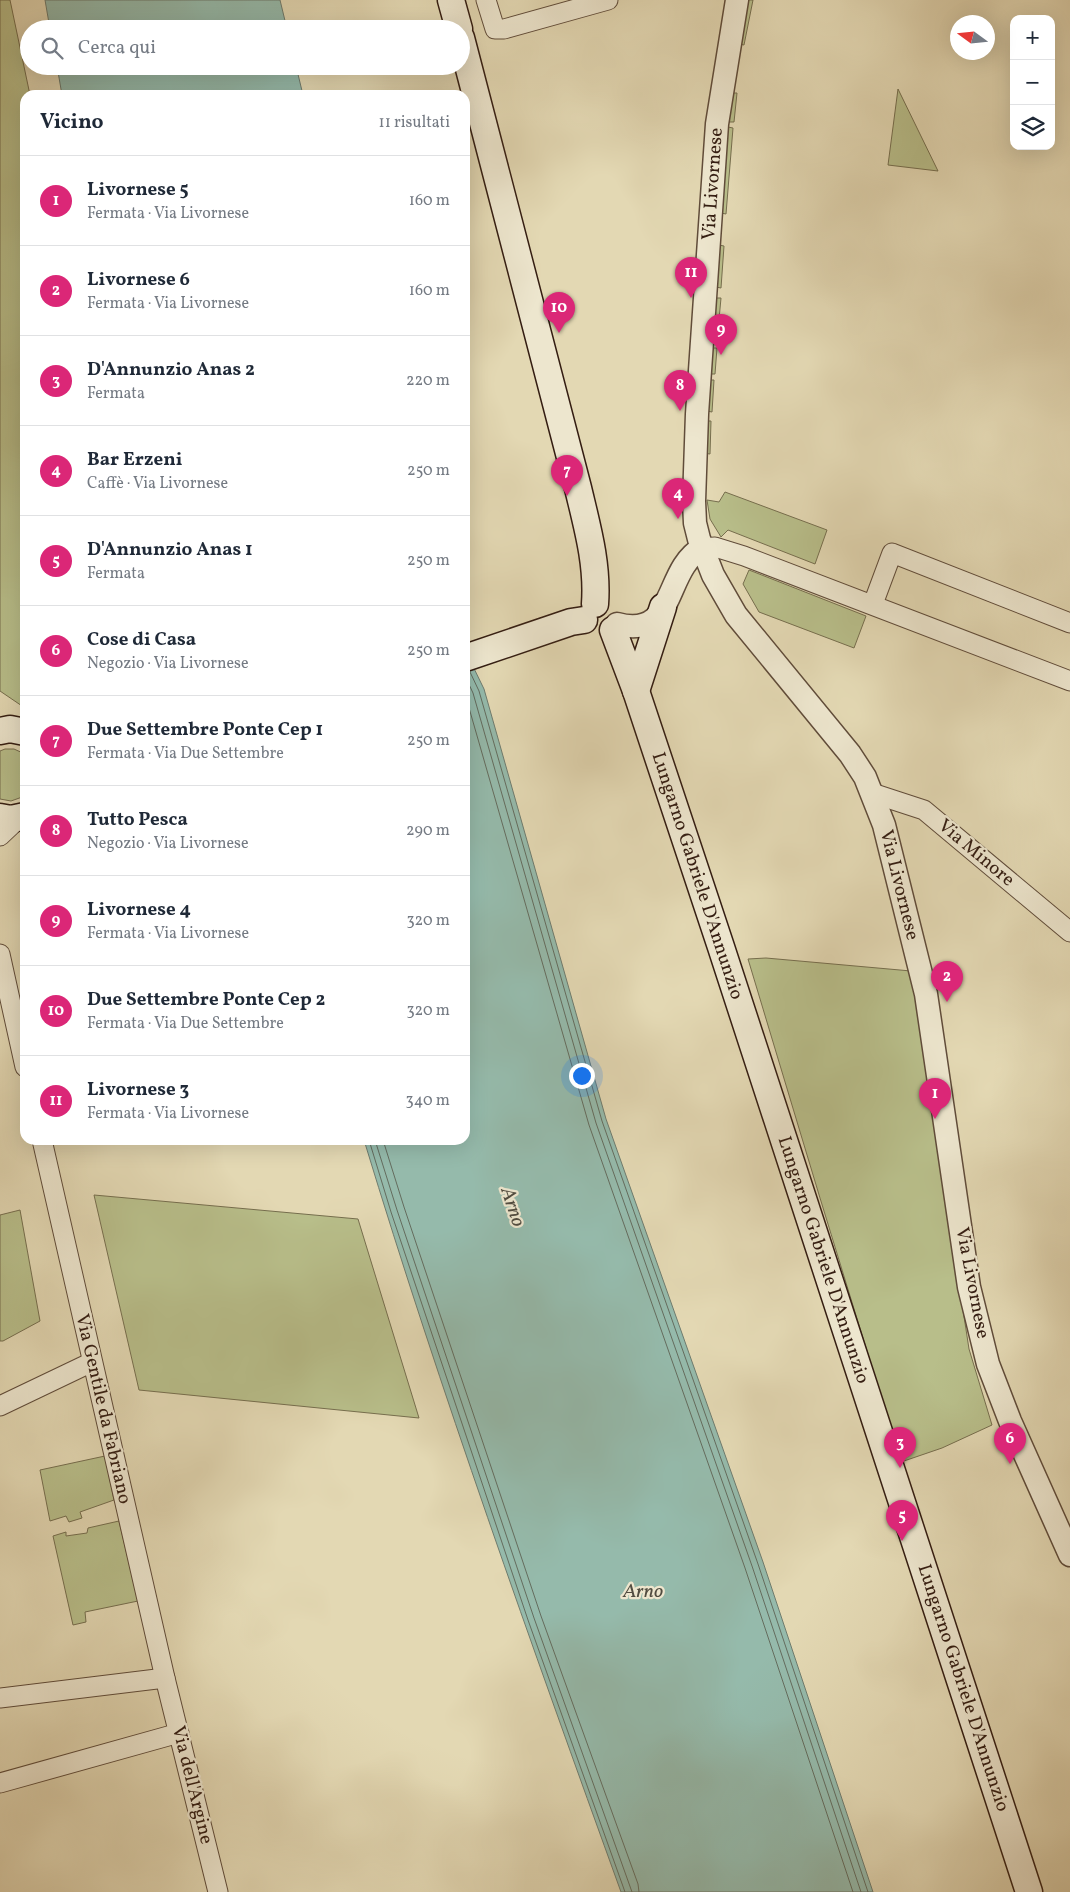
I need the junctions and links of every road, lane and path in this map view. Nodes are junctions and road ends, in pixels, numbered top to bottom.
1 (451, 0) edge
2 (486, 0) edge
3 (608, 0) edge
4 (737, 0) edge
5 (457, 20) edge
6 (470, 73) edge
7 (702, 548) junction
8 (873, 604) junction
9 (663, 607) junction
10 (590, 612) junction
11 (1070, 623) edge
12 (615, 627) junction
13 (470, 656) edge
14 (1070, 681) edge
15 (636, 691) junction
16 (872, 793) junction
17 (1070, 932) edge
18 (0, 954) edge
19 (20, 1044) edge
20 (43, 1145) edge
21 (92, 1362) junction
22 (0, 1406) edge
23 (1070, 1555) edge
24 (165, 1678) junction
25 (0, 1698) edge
26 (179, 1733) junction
27 (0, 1783) edge
28 (218, 1892) edge
29 (1029, 1892) edge

1 - 5 main road
2 - 3 street
4 - 7 street, Via Livornese
6 - 10 main road
7 - 8 street
7 - 9 street
7 - 16 street, Via Livornese
8 - 11 street
8 - 14 street
9 - 12 street
9 - 15 main road
10 - 12 main road
10 - 13 main road
12 - 15 main road, Lungarno Gabriele D'Annunzio
15 - 29 main road, Lungarno Gabriele D'Annunzio
16 - 17 street, Via Minore
16 - 23 street, Via Livornese
18 - 19 street
20 - 21 street, Via Gentile da Fabriano
21 - 22 street
21 - 24 street, Via Gentile da Fabriano
24 - 25 street
24 - 26 street, Via dell'Argine
26 - 27 street
26 - 28 street, Via dell'Argine

